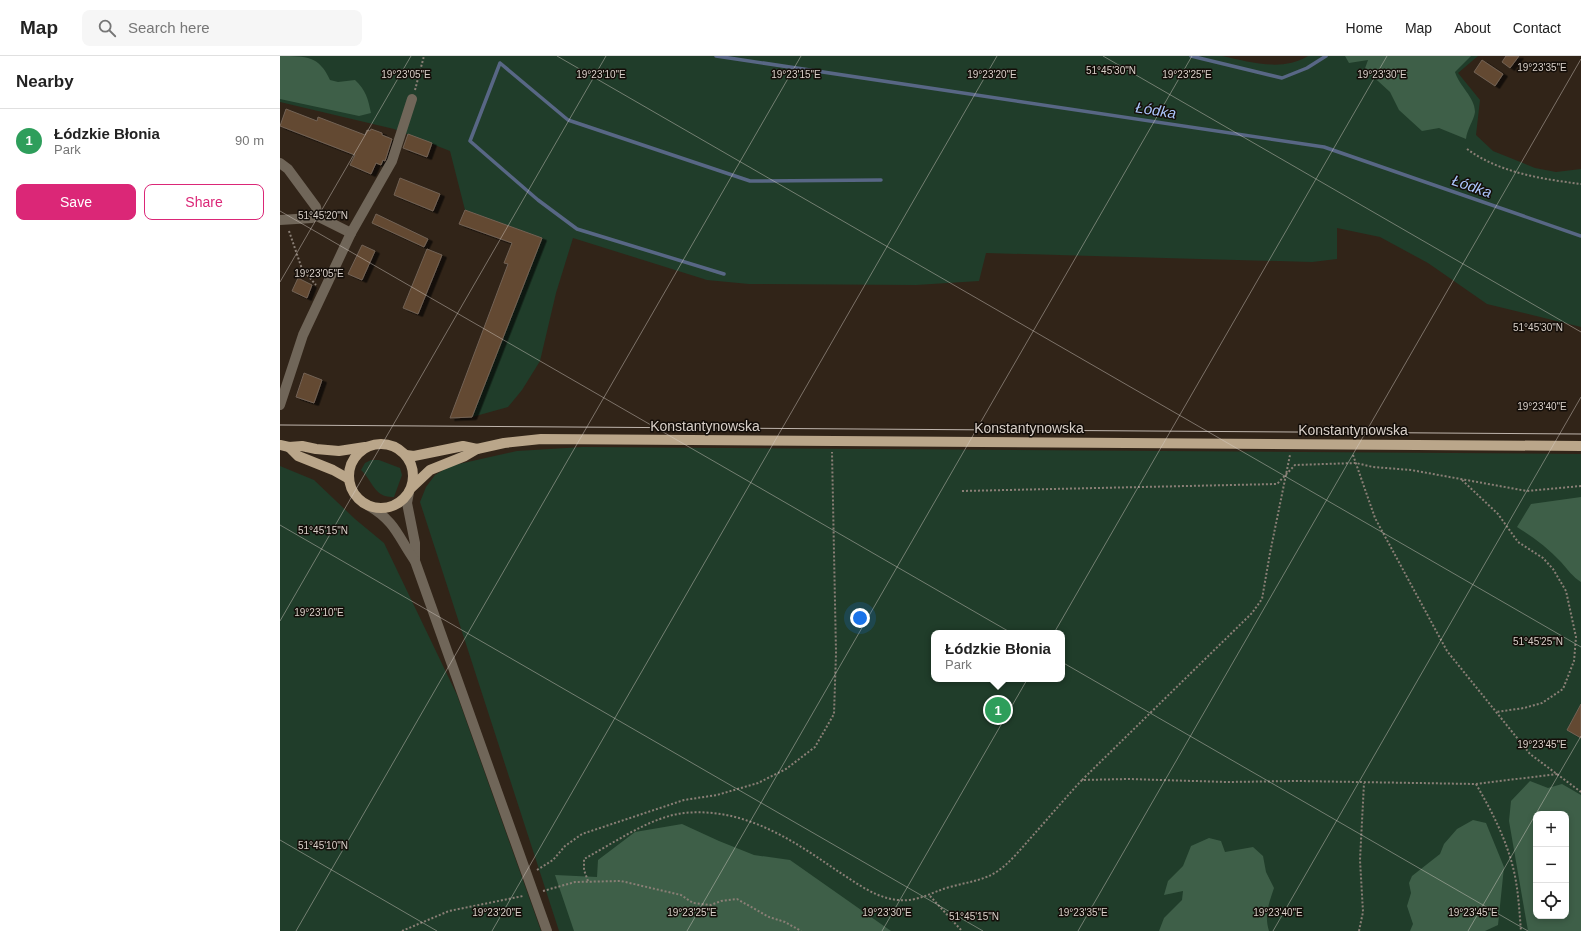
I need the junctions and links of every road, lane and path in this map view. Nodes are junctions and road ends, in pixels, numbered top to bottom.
1 (424, 56) edge
2 (412, 99) joint
3 (1468, 149) dead end
4 (280, 163) edge
5 (1581, 184) edge
6 (315, 215) junction
7 (284, 220) edge
8 (351, 233) junction
9 (324, 290) junction
10 (280, 405) edge
11 (831, 440) junction
12 (1292, 444) junction
13 (1350, 444) junction
14 (370, 445) junction
15 (285, 446) edge
16 (1581, 446) edge
17 (477, 449) junction
18 (406, 455) junction
19 (1356, 463) junction
20 (1286, 474) junction
21 (349, 479) junction
22 (1461, 479) junction
23 (1581, 486) edge
24 (411, 490) junction
25 (962, 491) dead end
26 (369, 506) junction
27 (415, 561) junction
28 (1496, 712) junction
29 (1557, 774) junction
30 (1082, 780) junction
31 (1364, 783) junction
32 (1476, 784) junction
33 (1581, 792) edge
34 (527, 876) junction
35 (588, 882) junction
36 (534, 894) junction
37 (930, 896) junction
38 (402, 931) edge
39 (547, 931) edge
40 (801, 931) edge
41 (962, 931) edge
42 (1359, 931) edge
43 (1521, 931) edge

1 - 2 path
2 - 8 street
3 - 5 path
4 - 6 street
6 - 7 street
6 - 8 street
7 - 9 path
8 - 9 street
9 - 10 street
11 - 12 main road, Konstantynowska
11 - 17 main road, Konstantynowska
11 - 34 path
12 - 13 main road, Konstantynowska
12 - 20 path
13 - 16 main road, Konstantynowska
13 - 19 path
14 - 15 main road
14 - 18 main road
14 - 21 main road
15 - 21 main road
17 - 18 main road, Konstantynowska
17 - 24 main road, Konstantynowska
18 - 24 main road
19 - 20 path
19 - 22 path
19 - 28 path
20 - 25 path
20 - 30 path
21 - 26 main road
22 - 23 path
22 - 28 path
24 - 26 main road
24 - 27 street
26 - 27 street
27 - 34 street
28 - 29 path
29 - 32 path
29 - 33 path
30 - 31 path
30 - 37 path
31 - 32 path
31 - 42 path
32 - 43 path
34 - 36 street
35 - 36 path
35 - 37 path
35 - 40 path
36 - 38 path
36 - 39 street
37 - 41 path

